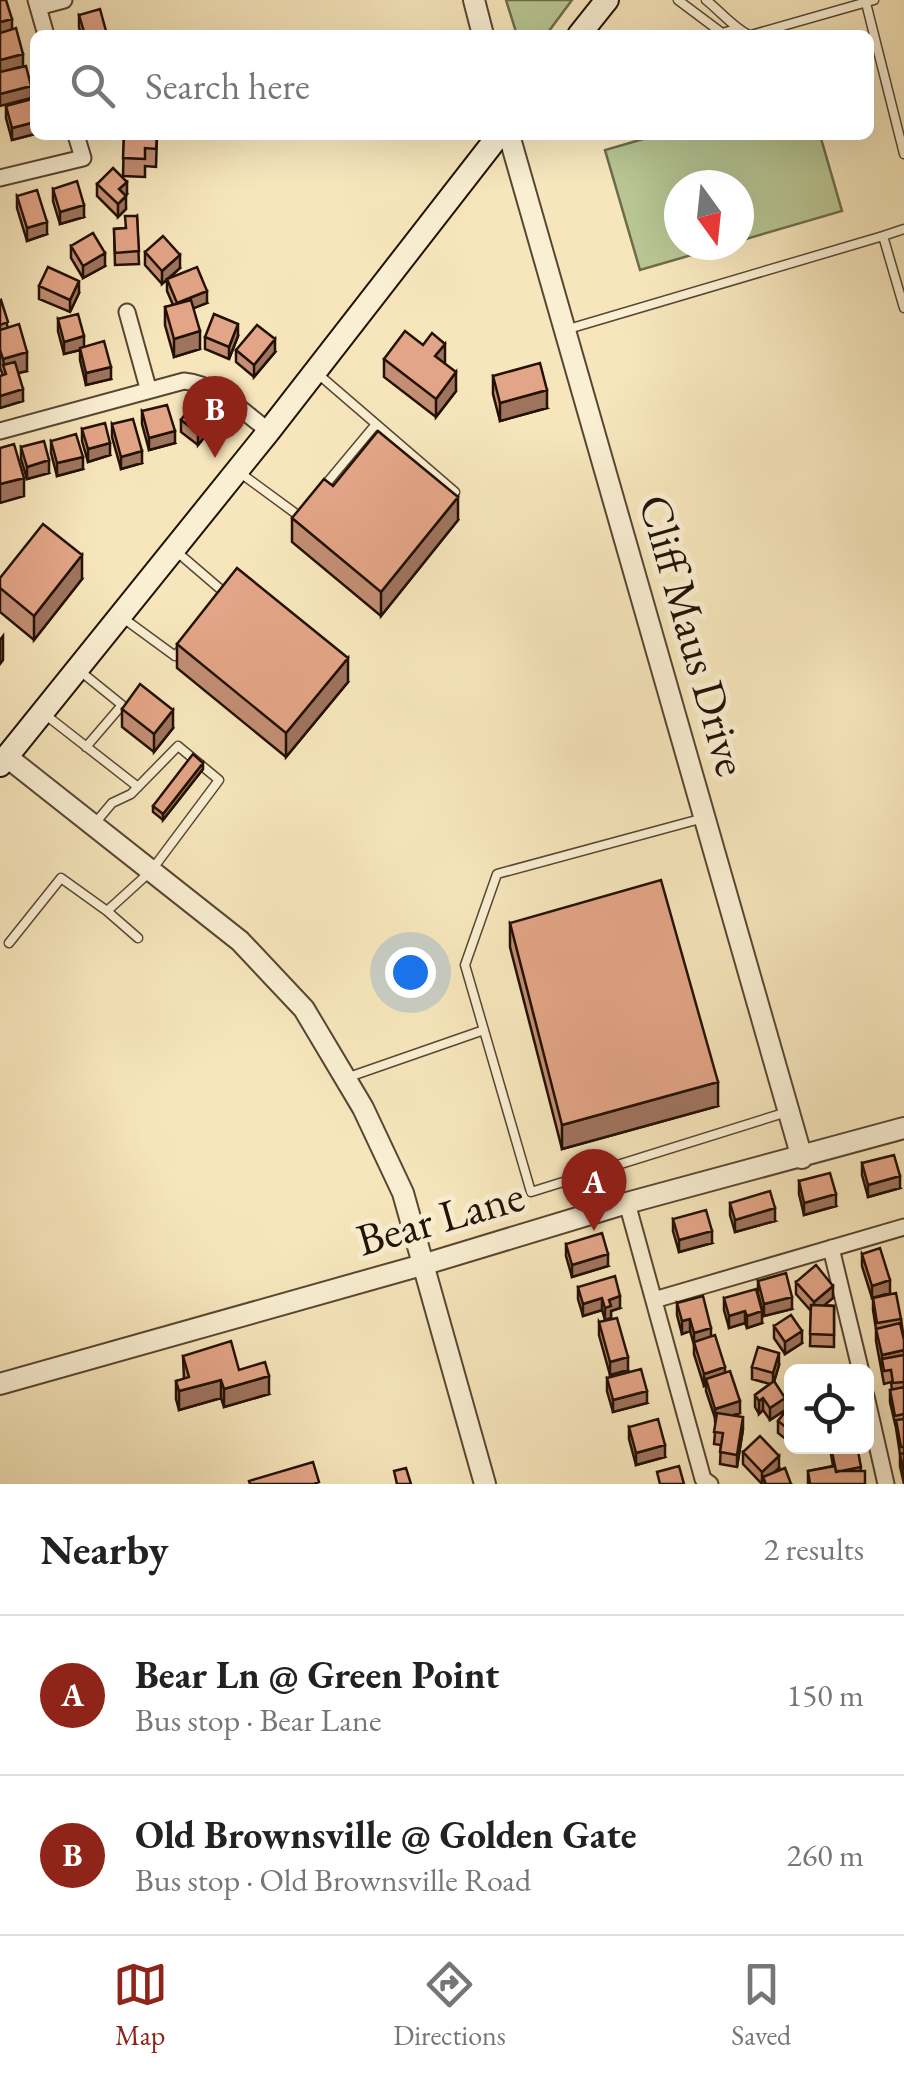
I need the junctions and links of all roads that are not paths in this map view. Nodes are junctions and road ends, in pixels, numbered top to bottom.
1 (64, 0) edge
2 (474, 0) edge
3 (606, 0) edge
4 (678, 0) edge
5 (706, 0) edge
6 (870, 1) edge
7 (37, 4) edge
8 (696, 14) junction
9 (736, 29) joint
10 (45, 30) edge
11 (482, 30) edge
12 (583, 30) edge
13 (718, 30) edge
14 (732, 30) edge
15 (768, 30) edge
16 (77, 140) edge
17 (495, 140) edge
18 (510, 140) edge
19 (904, 154) edge
20 (0, 178) edge
21 (904, 229) edge
22 (883, 236) junction
23 (904, 308) edge
24 (128, 312) dead end
25 (565, 330) junction
26 (315, 372) junction
27 (148, 388) junction
28 (376, 424) junction
29 (0, 431) edge
30 (268, 431) junction
31 (237, 470) junction
32 (455, 492) edge
33 (174, 549) junction
34 (237, 582) edge
35 (227, 593) junction
36 (217, 606) edge
37 (121, 616) junction
38 (186, 644) edge
39 (78, 669) junction
40 (42, 712) junction
41 (86, 747) junction
42 (2, 757) edge
43 (138, 788) junction
44 (705, 818) junction
45 (93, 826) junction
46 (151, 870) junction
47 (107, 911) junction
48 (138, 938) dead end
49 (9, 943) dead end
50 (484, 1030) junction
51 (345, 1078) junction
52 (789, 1111) junction
53 (904, 1128) edge
54 (802, 1158) junction
55 (627, 1203) junction
56 (904, 1227) edge
57 (831, 1248) junction
58 (422, 1265) junction
59 (654, 1300) junction
60 (859, 1364) edge
61 (0, 1384) edge
62 (874, 1431) edge
63 (485, 1484) edge
64 (710, 1484) edge
65 (886, 1484) edge

1 - 7 street
2 - 11 street
3 - 12 main road
4 - 8 lane
5 - 8 lane
5 - 9 lane
6 - 15 lane
6 - 19 lane
7 - 10 street
8 - 13 lane
9 - 14 lane
16 - 20 street
17 - 26 main road
18 - 25 street, Cliff Maus Drive
21 - 22 lane
22 - 23 lane
22 - 25 lane
24 - 27 street
25 - 44 street, Cliff Maus Drive
26 - 28 lane
26 - 30 main road
27 - 29 street
27 - 30 street
28 - 31 lane
28 - 32 lane
30 - 31 main road
31 - 33 main road
33 - 35 lane
33 - 37 main road
34 - 35 lane
35 - 36 lane
37 - 38 lane
37 - 39 main road
39 - 40 main road
39 - 41 lane
40 - 41 lane
40 - 42 main road
41 - 43 lane
42 - 45 street
43 - 45 lane
43 - 46 lane
44 - 50 lane
44 - 52 street, Cliff Maus Drive
45 - 46 street
46 - 47 lane
46 - 51 street
47 - 48 lane
47 - 49 lane
50 - 51 lane
50 - 52 lane
51 - 58 street
52 - 54 street, Cliff Maus Drive
53 - 54 street, Bear Lane
54 - 55 street, Bear Lane
55 - 58 street, Bear Lane
55 - 59 street
56 - 57 street
57 - 59 street
57 - 60 street
58 - 61 street, Bear Lane
58 - 63 street
59 - 64 street
62 - 65 street

